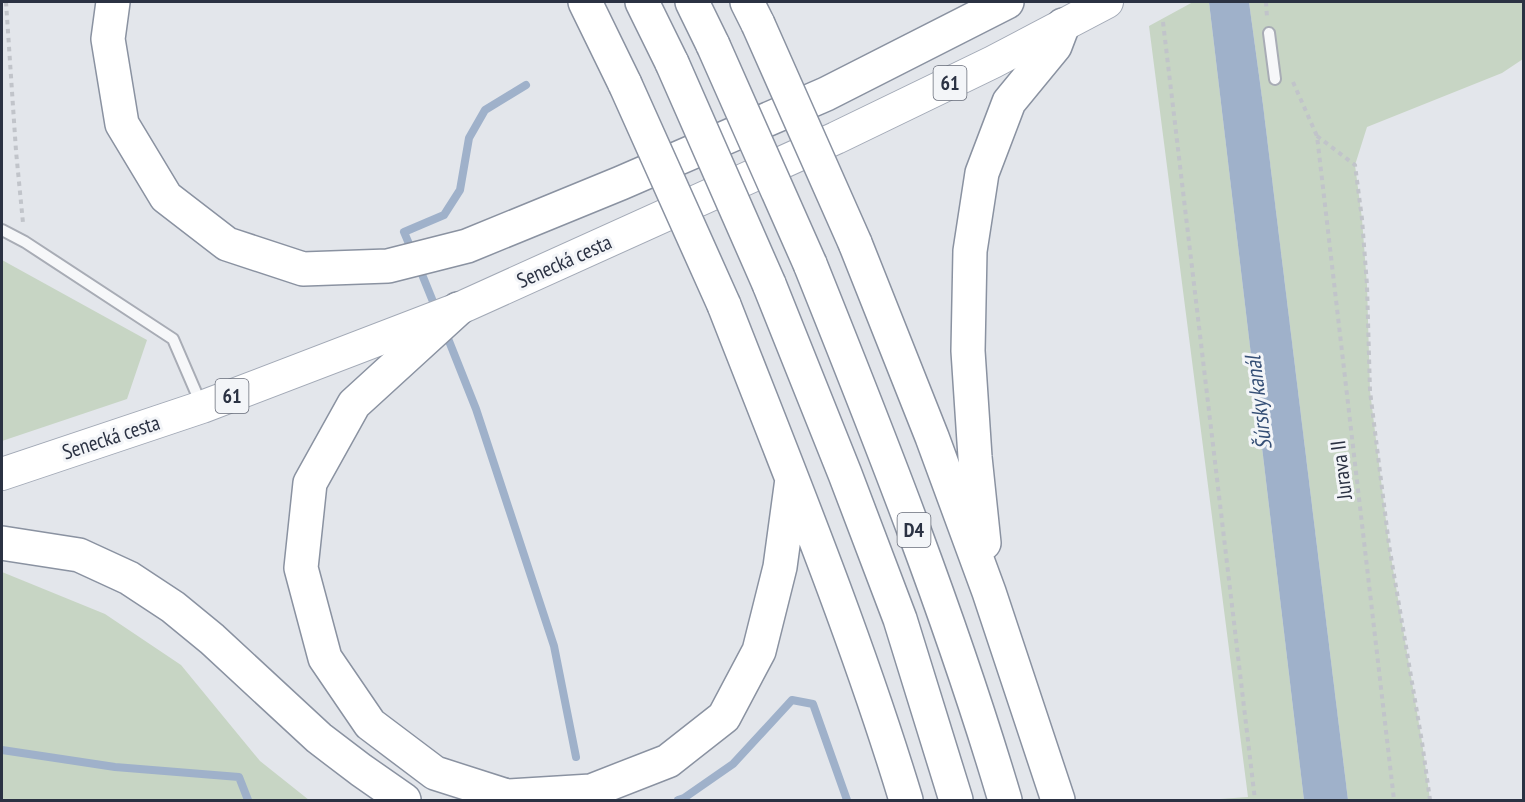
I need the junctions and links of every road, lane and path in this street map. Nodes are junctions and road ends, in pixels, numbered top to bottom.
1 (6, 2) edge
2 (113, 2) edge
3 (585, 2) edge
4 (642, 2) edge
5 (692, 2) edge
6 (1007, 2) edge
7 (1107, 2) edge
8 (753, 13) edge
9 (1163, 22) dead end
10 (1063, 25) junction
11 (1269, 33) dead end
12 (1275, 79) dead end
13 (2, 230) edge
14 (25, 242) junction
15 (458, 309) junction
16 (202, 407) junction
17 (2, 474) edge
18 (792, 478) junction
19 (2, 543) edge
20 (989, 592) junction
21 (404, 801) edge
22 (906, 801) edge
23 (956, 801) edge
24 (1005, 801) edge
25 (1058, 801) edge
26 (1255, 801) edge
27 (1394, 801) edge
28 (1430, 801) edge

1 - 14 path
2 - 6 highway
3 - 18 highway, bridge
4 - 23 highway, D4, bridge
5 - 24 highway, D4, bridge
7 - 10 main road, Senecká cesta / 61
8 - 20 highway, bridge
9 - 26 path
10 - 15 main road, Senecká cesta / 61
10 - 20 highway
11 - 12 lane
13 - 14 lane
14 - 16 lane
15 - 16 main road, Senecká cesta / 61
15 - 18 highway
16 - 17 main road, Senecká cesta / 61
18 - 22 highway
19 - 21 highway
20 - 25 highway
27 - 28 path, Jurava II

